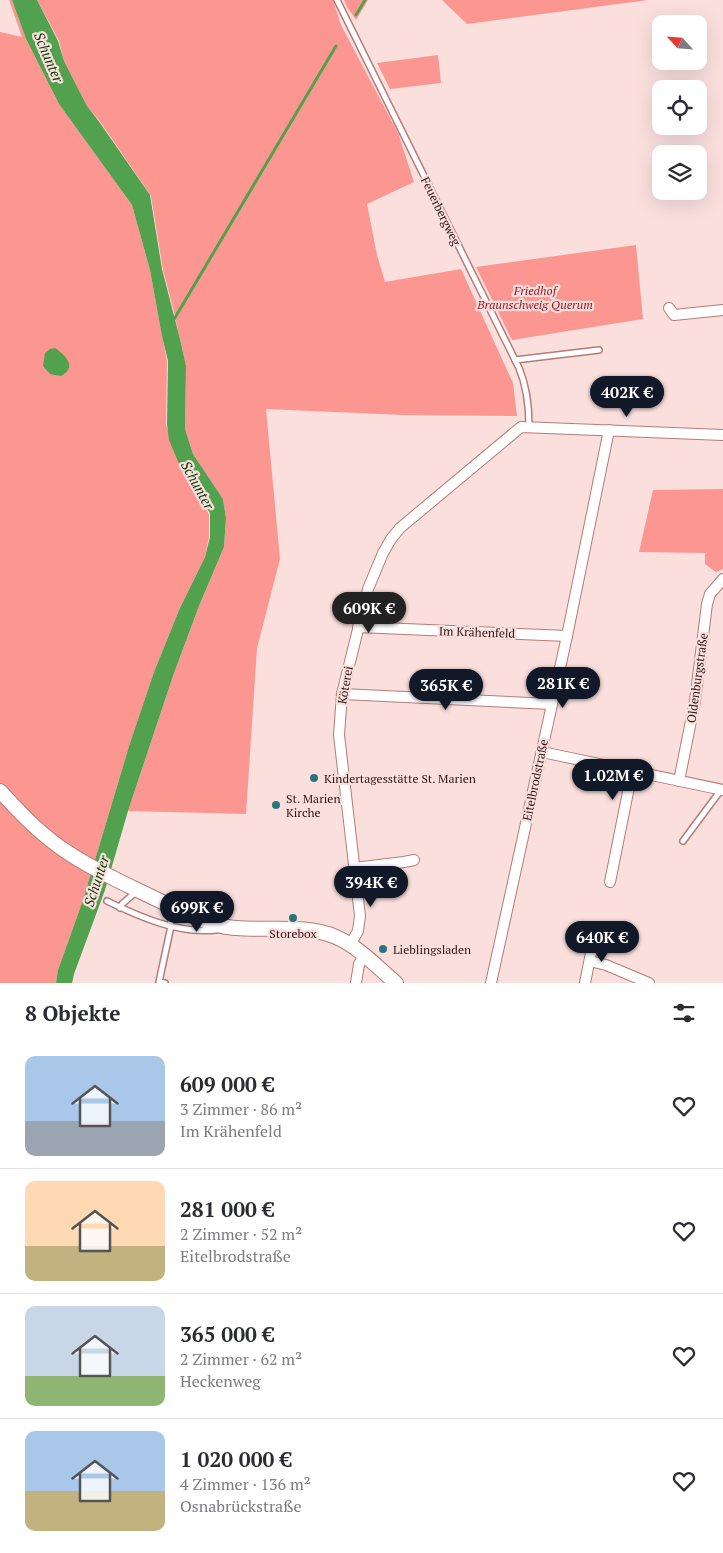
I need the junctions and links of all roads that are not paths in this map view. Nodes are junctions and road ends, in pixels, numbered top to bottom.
1 (337, 0) edge
2 (669, 308) dead end
3 (723, 310) edge
4 (599, 350) dead end
5 (515, 360) junction
6 (529, 426) junction
7 (609, 430) junction
8 (723, 435) edge
9 (723, 579) edge
10 (358, 627) junction
11 (567, 636) junction
12 (342, 694) junction
13 (551, 704) junction
14 (542, 752) junction
15 (632, 772) junction
16 (679, 781) junction
17 (722, 790) edge
18 (4, 795) edge
19 (683, 841) dead end
20 (414, 860) dead end
21 (354, 868) junction
22 (610, 882) dead end
23 (138, 890) junction
24 (107, 901) dead end
25 (175, 902) junction
26 (120, 908) junction
27 (192, 915) junction
28 (171, 926) junction
29 (231, 928) junction
30 (187, 929) junction
31 (594, 938) dead end
32 (350, 945) junction
33 (364, 956) junction
34 (590, 961) junction
35 (165, 983) edge
36 (356, 983) edge
37 (396, 983) edge
38 (491, 983) edge
39 (585, 983) edge
40 (649, 983) edge

1 - 5 lane, Feuerbergweg
2 - 3 street
4 - 5 lane
5 - 6 lane, Feuerbergweg
6 - 7 street
6 - 10 street, Köterei
7 - 8 street
7 - 11 street, Eitelbrodstraße
9 - 16 street, Oldenburgstraße
10 - 11 street, Im Krähenfeld
10 - 12 street, Köterei
11 - 13 street, Eitelbrodstraße
12 - 13 street
12 - 21 street, Köterei
13 - 14 street, Eitelbrodstraße
14 - 15 street
14 - 38 street, Eitelbrodstraße
15 - 16 street
15 - 22 street
16 - 17 street
17 - 19 lane
18 - 23 main road
20 - 21 street
21 - 32 street, Köterei
23 - 25 main road
23 - 26 lane
24 - 26 lane
25 - 27 main road
25 - 28 lane
26 - 28 lane
27 - 29 main road
27 - 30 lane
28 - 30 lane
28 - 35 lane
29 - 30 lane
29 - 32 main road
31 - 34 street
32 - 33 main road
33 - 36 street
33 - 37 main road
34 - 39 street
34 - 40 street

